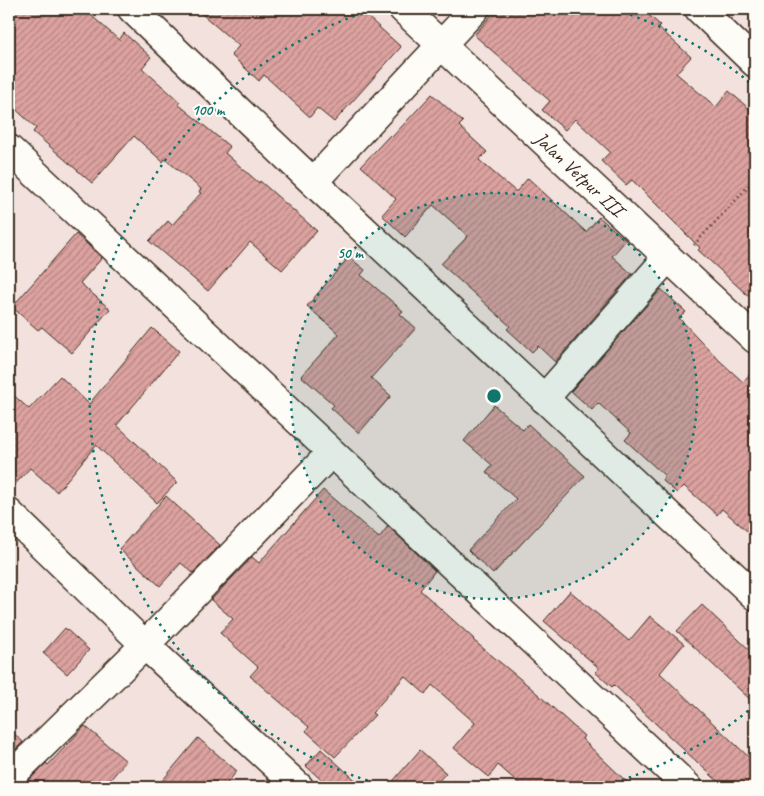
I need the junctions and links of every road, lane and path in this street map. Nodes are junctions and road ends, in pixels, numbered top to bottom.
1 (132, 9) edge
2 (403, 9) edge
3 (475, 9) edge
4 (699, 9) edge
5 (441, 45) junction
6 (755, 63) edge
7 (12, 158) edge
8 (755, 179) edge
9 (313, 182) junction
10 (672, 261) junction
11 (755, 339) edge
12 (544, 398) junction
13 (331, 453) junction
14 (9, 513) edge
15 (755, 596) edge
16 (145, 645) junction
17 (9, 778) edge
18 (300, 787) edge
19 (688, 787) edge

1 - 9 street
2 - 5 street, Jalan Vetpur III
3 - 5 street
4 - 6 street
5 - 9 street
5 - 10 street, Jalan Vetpur III
7 - 13 street
8 - 10 path
9 - 12 street
10 - 11 street, Jalan Vetpur III
10 - 12 street
12 - 15 street
13 - 16 street
13 - 19 street
14 - 16 street
16 - 17 street
16 - 18 street

